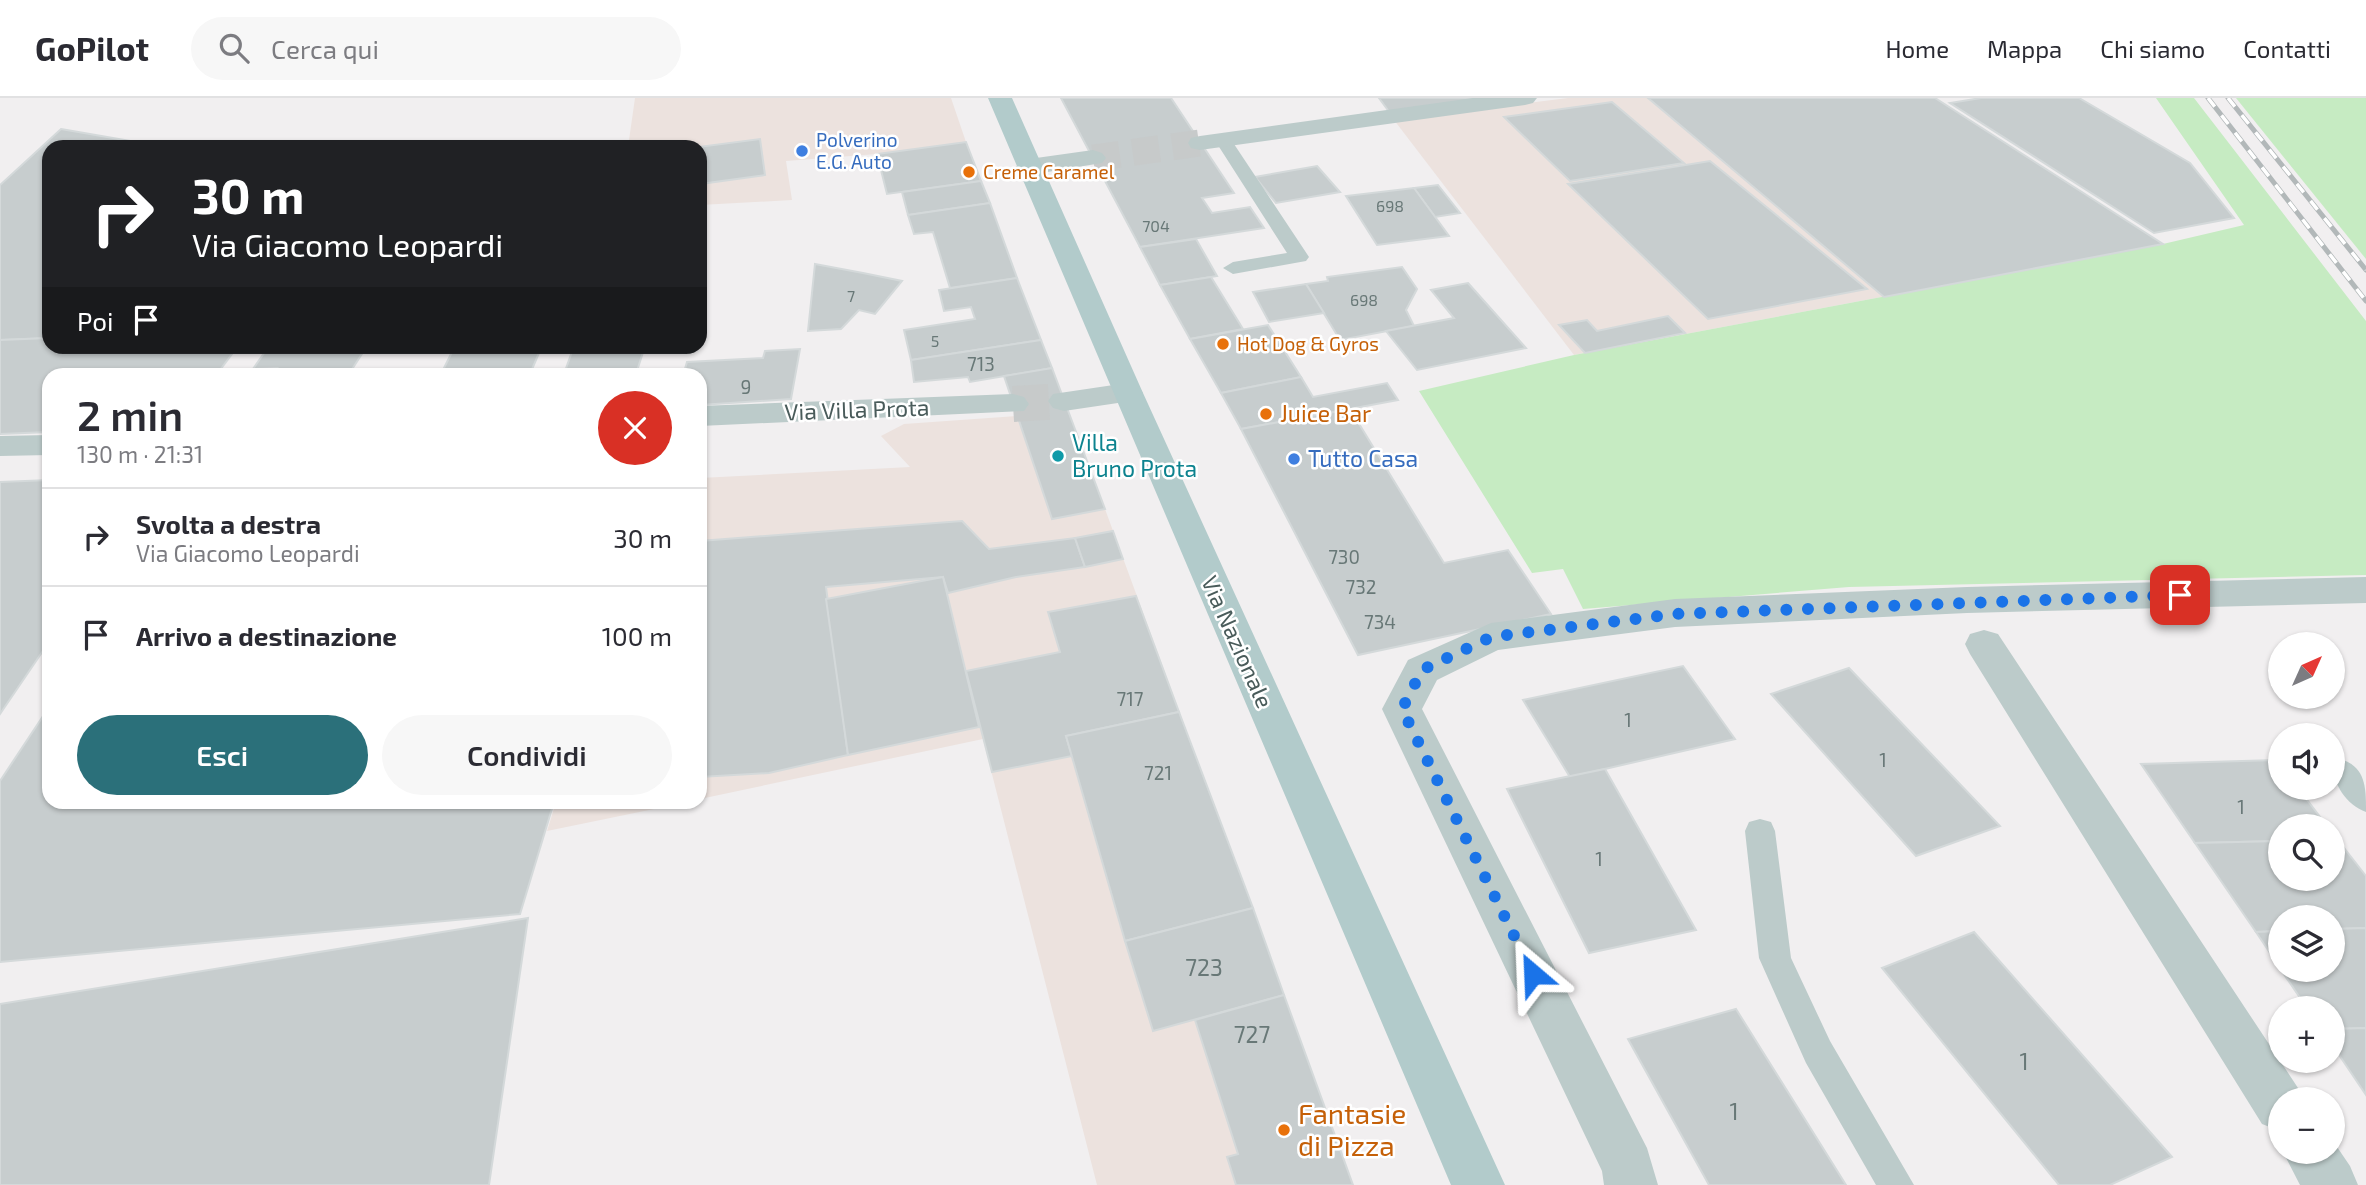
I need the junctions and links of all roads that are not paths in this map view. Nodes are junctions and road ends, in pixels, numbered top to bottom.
1 (1000, 98) edge
2 (1525, 98) edge
3 (1211, 141) joint
4 (1093, 158) tunnel mouth
5 (1029, 167) junction
6 (1233, 268) dead end
7 (1127, 393) junction
8 (1063, 401) tunnel mouth
9 (1013, 404) tunnel mouth
10 (707, 416) edge
11 (42, 445) edge
12 (0, 446) edge
13 (2366, 590) edge
14 (1984, 644) dead end
15 (2345, 774) edge
16 (2366, 800) edge
17 (1760, 831) dead end
18 (2268, 1087) edge
19 (2317, 1164) edge
20 (1478, 1185) edge
21 (1631, 1185) edge
22 (1896, 1185) edge
23 (2331, 1185) edge

1 - 5 main road, Via Nazionale
2 - 3 street
3 - 6 lane
4 - 5 street
5 - 7 main road, Via Nazionale
7 - 8 street
7 - 20 main road, Via Nazionale
9 - 10 street, Via Villa Prota
11 - 12 street
13 - 21 street
14 - 18 street
15 - 16 lane
17 - 22 lane
19 - 23 street

